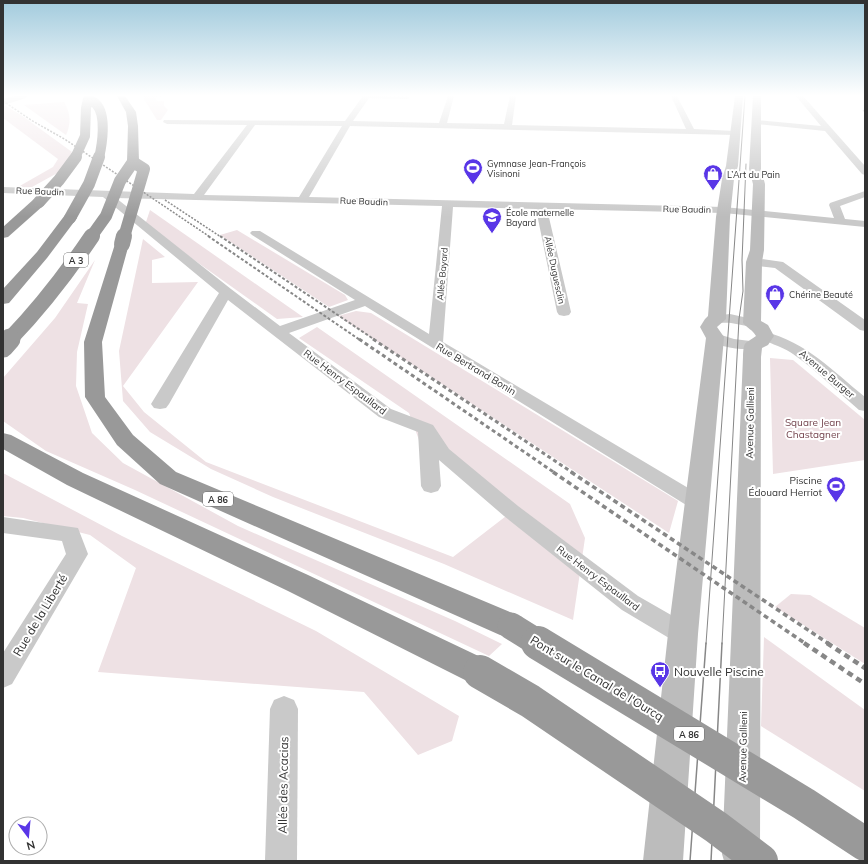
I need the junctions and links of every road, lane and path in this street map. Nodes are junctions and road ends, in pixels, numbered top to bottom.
1 (85, 136) edge
2 (102, 136) edge
3 (133, 136) edge
4 (243, 136) edge
5 (340, 136) edge
6 (735, 136) edge
7 (756, 136) edge
8 (834, 136) edge
9 (133, 162) junction
10 (865, 172) edge
11 (3, 190) edge
12 (104, 193) junction
13 (865, 194) edge
14 (197, 197) junction
15 (302, 200) junction
16 (448, 204) junction
17 (541, 206) junction
18 (724, 210) junction
19 (758, 214) junction
20 (841, 222) junction
21 (865, 224) edge
22 (256, 233) dead end
23 (3, 234) edge
24 (754, 262) junction
25 (226, 292) junction
26 (3, 299) edge
27 (366, 302) junction
28 (564, 312) dead end
29 (865, 327) edge
30 (716, 328) junction
31 (278, 332) junction
32 (757, 334) junction
33 (435, 344) junction
34 (3, 347) edge
35 (160, 404) dead end
36 (865, 406) edge
37 (427, 429) junction
38 (3, 440) edge
39 (431, 486) dead end
40 (698, 503) junction
41 (3, 525) edge
42 (683, 634) junction
43 (3, 676) edge
44 (284, 709) dead end
45 (865, 844) edge
46 (281, 861) edge
47 (663, 861) edge
48 (741, 861) edge
49 (762, 861) edge

1 - 23 highway, bridge
2 - 26 highway, bridge
3 - 9 highway
4 - 14 street
5 - 15 street
6 - 18 street
7 - 19 street, Avenue Gallieni
8 - 10 street
9 - 34 highway, A 3, bridge
9 - 45 highway, Pont sur le Canal de l'Ourcq / A 86, bridge
11 - 12 street, Rue Baudin
12 - 14 street, Rue Baudin
12 - 25 street, Rue Henry Espaullard
13 - 20 street
14 - 15 street, Rue Baudin
15 - 16 street, Rue Baudin
16 - 17 street, Rue Baudin
16 - 33 street, Allée Bayard
17 - 18 street, Rue Baudin
17 - 28 street, Allée Duguesclin
18 - 19 street, Rue Baudin
18 - 30 street
19 - 20 street, Rue Baudin
19 - 24 street, Avenue Gallieni
20 - 21 street, Rue Baudin
22 - 27 street, Rue Bertrand Bonin
24 - 29 street
24 - 32 street, Avenue Gallieni
25 - 31 street, Rue Henry Espaullard
25 - 35 street
27 - 31 street
27 - 33 street, Rue Bertrand Bonin
30 - 32 street
30 - 32 street
30 - 40 street
31 - 37 street, Rue Henry Espaullard
32 - 36 street, Avenue Burger
32 - 48 street, Avenue Gallieni
33 - 40 street, Rue Bertrand Bonin
37 - 39 street
37 - 42 street, Rue Henry Espaullard
38 - 49 highway, bridge
40 - 42 street
41 - 43 street, Rue de la Liberté
42 - 47 street
44 - 46 street, Allée des Acacias

